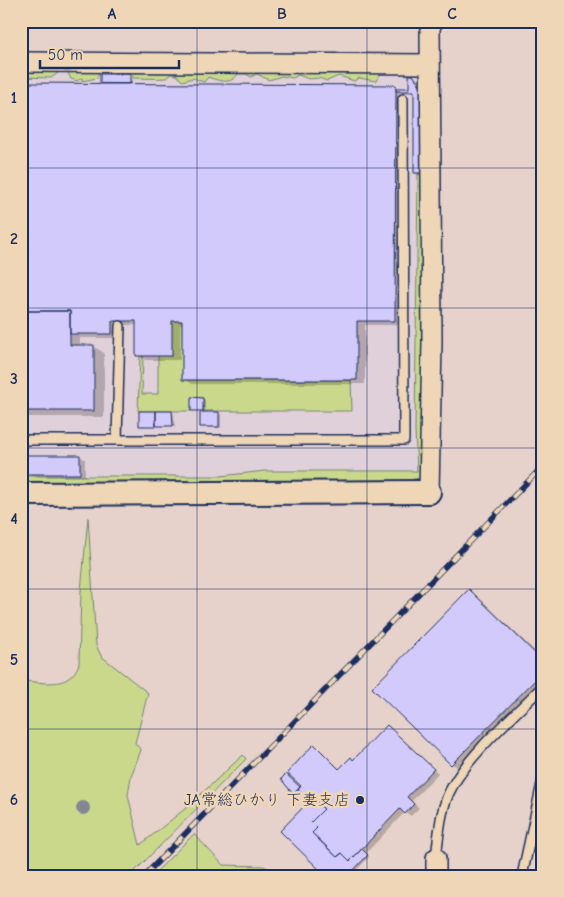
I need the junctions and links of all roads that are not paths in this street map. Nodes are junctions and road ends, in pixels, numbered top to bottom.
1 (432, 21) edge
2 (21, 62) edge
3 (430, 64) junction
4 (403, 99) dead end
5 (120, 326) dead end
6 (21, 440) edge
7 (117, 440) junction
8 (429, 492) joint
9 (21, 494) edge
10 (543, 686) edge
11 (543, 779) edge
12 (436, 867) edge
13 (522, 876) edge

1 - 3 street
2 - 3 street
3 - 8 street
4 - 7 lane
5 - 7 lane
6 - 7 lane
8 - 9 street
10 - 12 lane
11 - 13 lane

